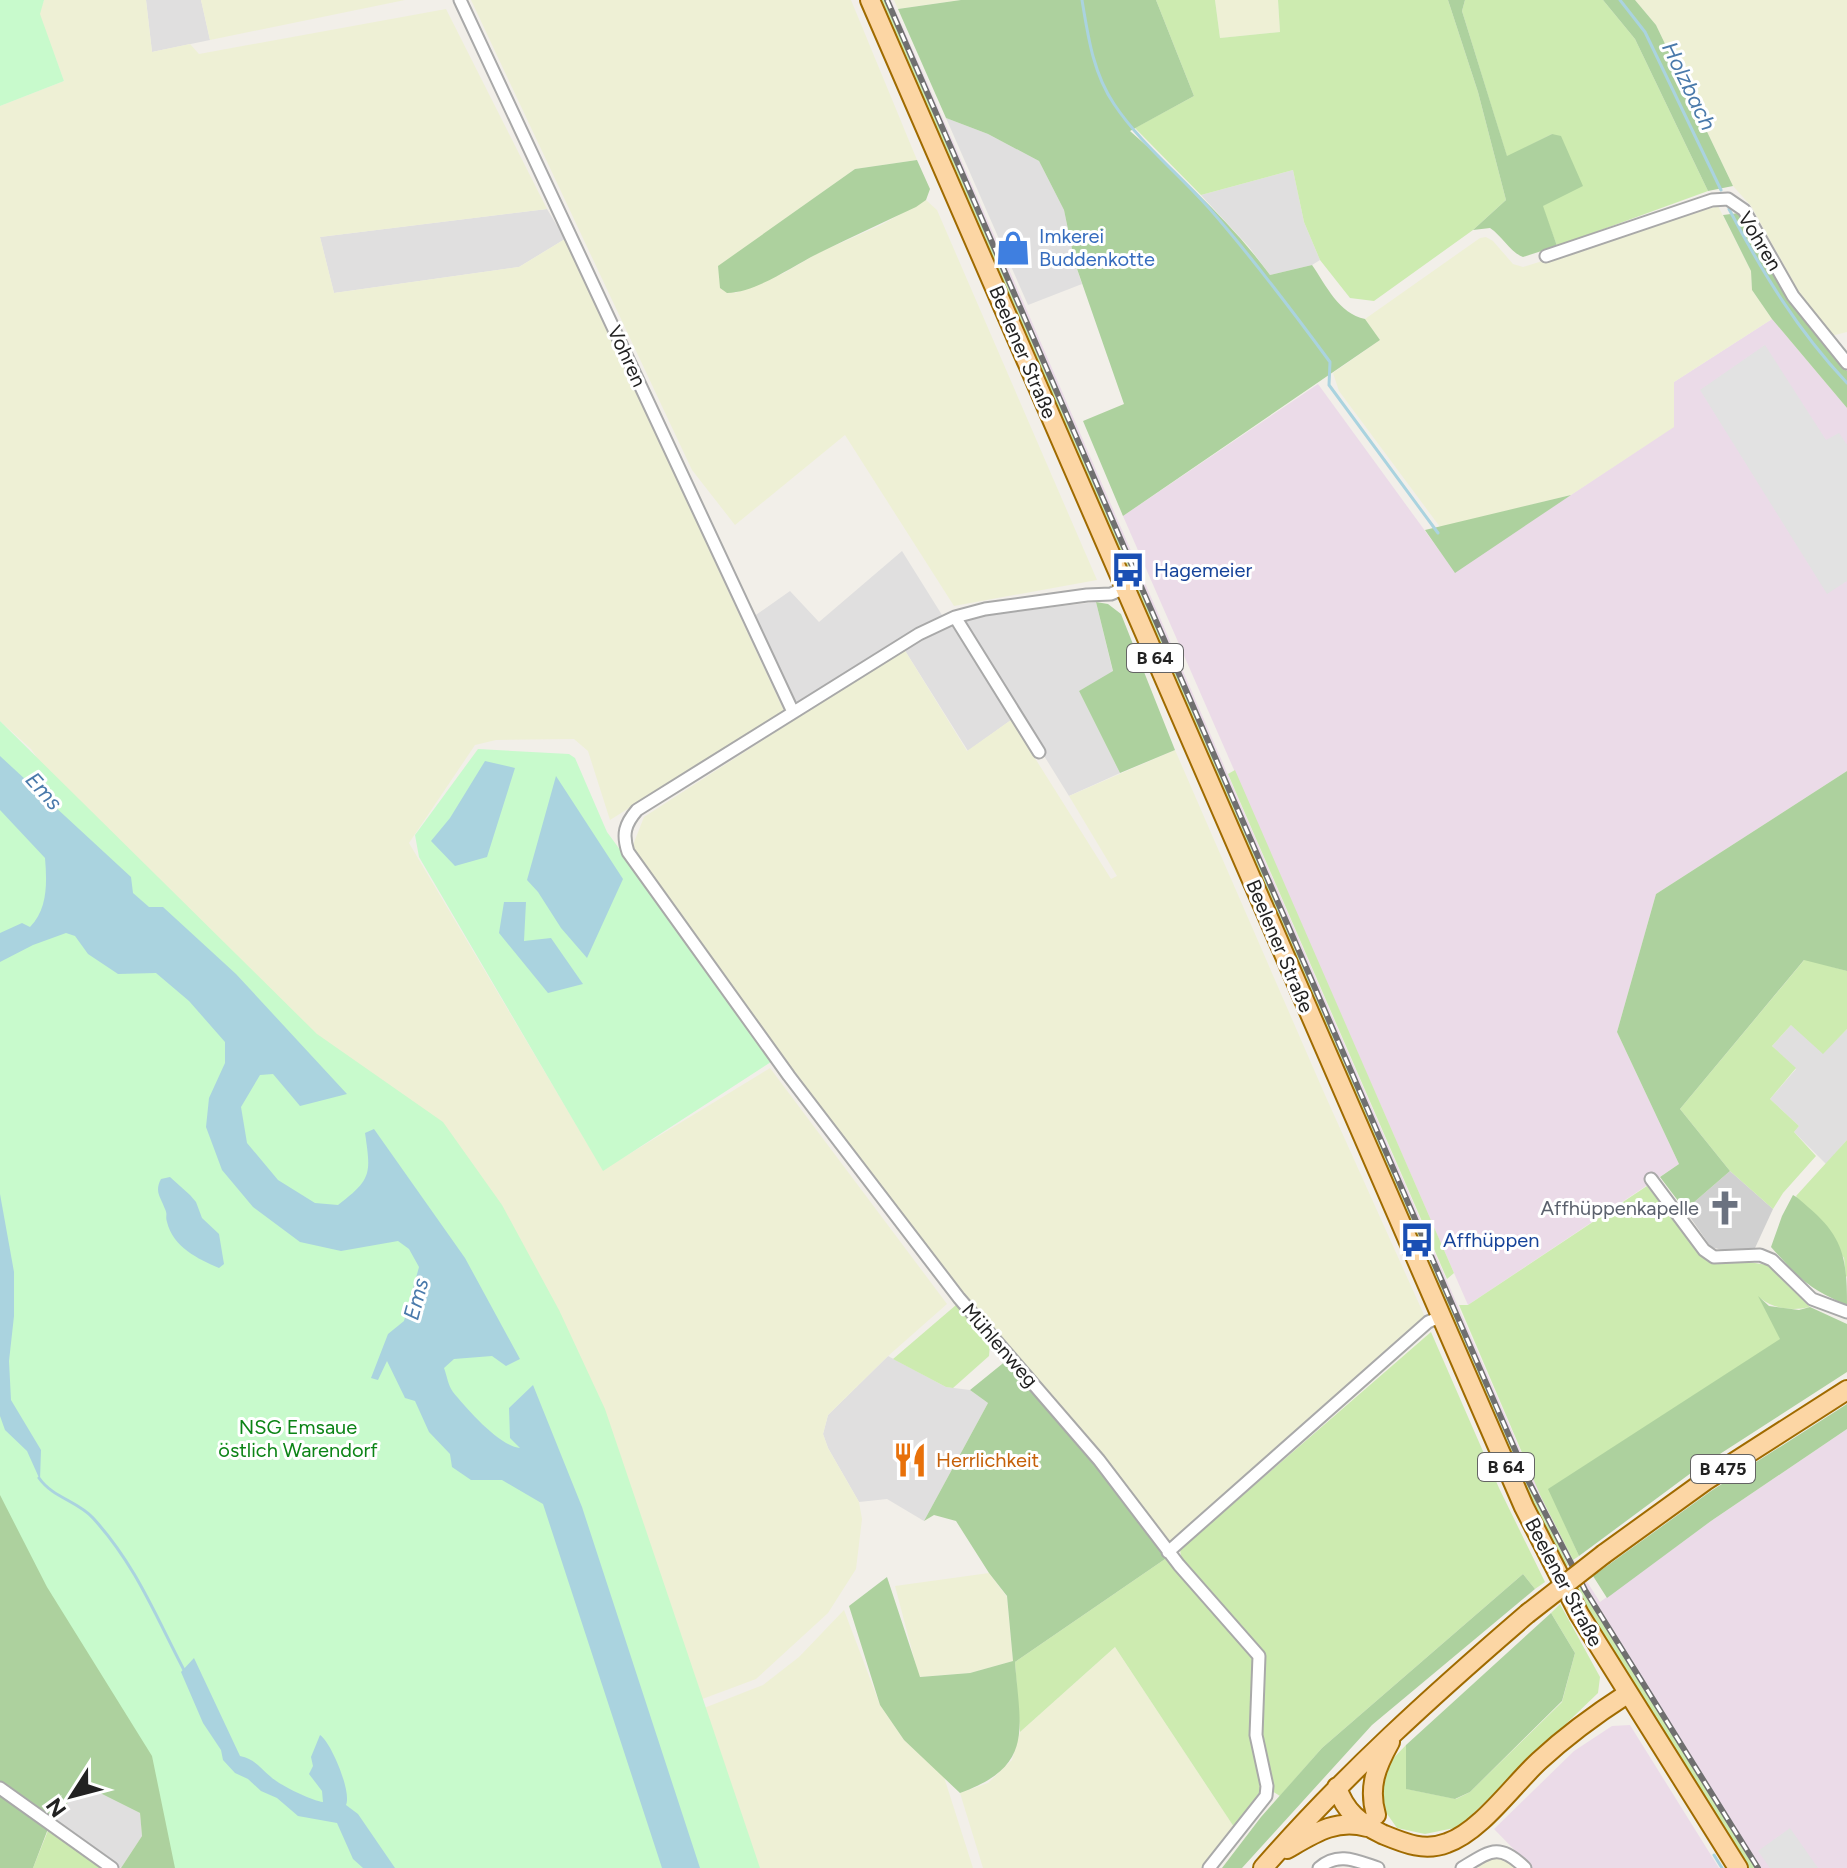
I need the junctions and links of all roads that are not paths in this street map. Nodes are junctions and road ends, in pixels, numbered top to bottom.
1 (460, 0) edge
2 (870, 0) edge
3 (1546, 256) dead end
4 (1847, 363) edge
5 (1125, 588) junction
6 (955, 617) junction
7 (793, 712) junction
8 (1039, 752) dead end
9 (1651, 1179) dead end
10 (1847, 1312) edge
11 (1440, 1317) junction
12 (1847, 1390) edge
13 (1168, 1552) junction
14 (1627, 1694) junction
15 (1400, 1726) junction
16 (1337, 1787) junction
17 (0, 1788) edge
18 (1372, 1821) junction
19 (1269, 1862) edge
20 (112, 1868) edge
21 (1209, 1868) edge
22 (1319, 1868) edge
23 (1378, 1868) edge
24 (1462, 1868) edge
25 (1525, 1868) edge
26 (1738, 1868) edge

1 - 7 street, Vohren
2 - 5 main road, Beelener Straße / B 64
3 - 4 street, Vohren
5 - 6 street
5 - 11 main road, Beelener Straße / B 64
6 - 7 street
6 - 8 street
7 - 13 street, Mühlenweg
9 - 10 street
11 - 13 street
11 - 14 main road, Beelener Straße / B 64
12 - 15 main road, B 475, bridge
13 - 21 street, Mühlenweg
14 - 18 main road
14 - 26 main road, Beelener Straße / B 64
15 - 16 main road, B 475
15 - 18 main road
16 - 18 main road
16 - 19 main road, B 475
17 - 20 street
18 - 19 main road
22 - 23 street
24 - 25 street

